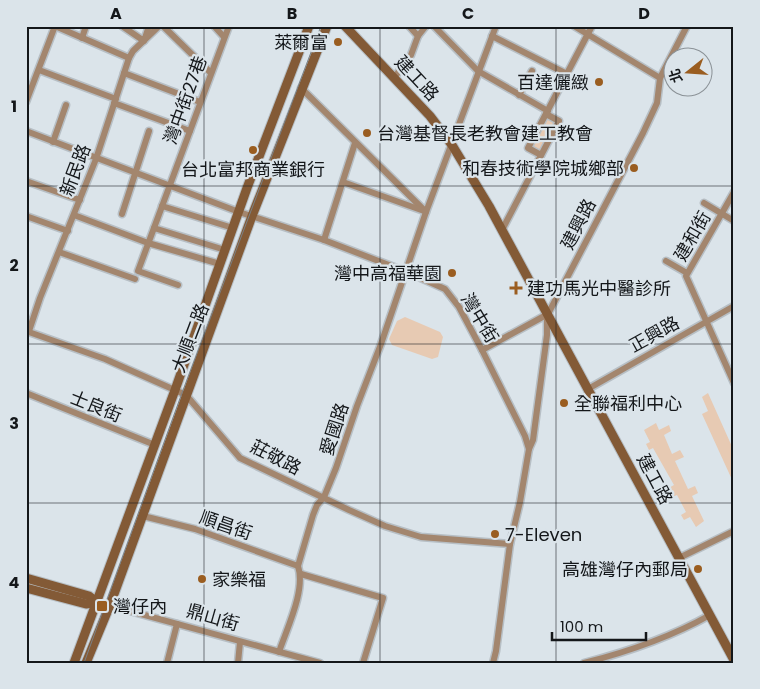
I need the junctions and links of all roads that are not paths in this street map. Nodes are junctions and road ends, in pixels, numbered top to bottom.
1 (55, 26) edge
2 (86, 26) edge
3 (122, 26) edge
4 (149, 26) edge
5 (159, 26) edge
6 (163, 26) edge
7 (214, 26) edge
8 (228, 26) edge
9 (309, 26) edge
10 (327, 26) edge
11 (409, 26) edge
12 (426, 26) edge
13 (434, 26) edge
14 (496, 26) edge
15 (574, 26) edge
16 (592, 26) edge
17 (688, 26) edge
18 (348, 27) edge
19 (588, 34) junction
20 (418, 36) junction
21 (492, 36) junction
22 (224, 37) junction
23 (82, 38) junction
24 (144, 41) junction
25 (129, 58) junction
26 (39, 70) junction
27 (532, 70) dead end
28 (478, 71) junction
29 (124, 73) junction
30 (211, 73) junction
31 (567, 74) junction
32 (394, 78) junction
33 (660, 78) junction
34 (29, 85) edge
35 (301, 88) junction
36 (519, 95) junction
37 (115, 101) junction
38 (26, 102) edge
39 (200, 102) junction
40 (66, 104) dead end
41 (547, 113) junction
42 (26, 131) edge
43 (149, 131) dead end
44 (190, 131) junction
45 (53, 142) junction
46 (356, 143) junction
47 (452, 145) junction
48 (541, 155) junction
49 (96, 159) junction
50 (136, 173) junction
51 (26, 181) edge
52 (343, 182) junction
53 (169, 185) junction
54 (734, 192) edge
55 (80, 200) junction
56 (704, 203) dead end
57 (162, 206) junction
58 (239, 212) junction
59 (426, 212) junction
60 (122, 214) dead end
61 (721, 214) junction
62 (74, 215) junction
63 (26, 216) edge
64 (252, 216) junction
65 (734, 222) edge
66 (154, 228) junction
67 (233, 228) junction
68 (502, 230) junction
69 (68, 231) junction
70 (324, 240) junction
71 (148, 244) junction
72 (225, 250) junction
73 (59, 252) junction
74 (666, 261) dead end
75 (220, 264) junction
76 (407, 272) junction
77 (687, 273) junction
78 (135, 279) dead end
79 (178, 285) dead end
80 (734, 306) edge
81 (548, 314) junction
82 (707, 322) junction
83 (27, 331) edge
84 (482, 350) junction
85 (734, 383) edge
86 (588, 389) junction
87 (175, 390) junction
88 (26, 393) edge
89 (186, 395) junction
90 (155, 445) junction
91 (529, 449) junction
92 (324, 497) junction
93 (143, 516) junction
94 (734, 531) edge
95 (510, 544) junction
96 (679, 558) junction
97 (298, 566) junction
98 (301, 574) junction
99 (26, 578) edge
100 (26, 588) edge
101 (97, 602) junction
102 (110, 606) junction
103 (710, 615) junction
104 (177, 624) junction
105 (240, 642) junction
106 (278, 652) junction
107 (734, 660) edge
108 (308, 661) edge
109 (74, 663) edge
110 (86, 663) edge
111 (167, 663) edge
112 (238, 663) edge
113 (320, 663) edge
114 (363, 663) edge
115 (493, 663) edge
116 (584, 663) edge

1 - 23 street
1 - 26 street
2 - 23 street
3 - 24 street
4 - 24 street
5 - 24 street, 新民路
6 - 30 street
7 - 22 street
8 - 22 street, 灣中街27巷
9 - 58 street, 大順二路
10 - 35 street, 大順二路
11 - 20 street
12 - 20 street
13 - 28 street
14 - 21 street, 愛國路
15 - 19 street
16 - 19 street
17 - 33 street, 建興路
18 - 32 street, 建工路
19 - 31 street
19 - 33 street
20 - 32 street
21 - 28 street, 愛國路
21 - 31 street
22 - 30 street, 灣中街27巷
23 - 25 street
24 - 25 street, 新民路
25 - 29 street, 新民路
26 - 34 street
26 - 37 street
27 - 36 street
28 - 36 street
28 - 47 street, 愛國路
29 - 37 street, 新民路
29 - 39 street
30 - 39 street, 灣中街27巷
31 - 41 street
32 - 47 street, 建工路
33 - 81 street, 建興路
34 - 38 street
35 - 46 street
35 - 64 street, 大順二路
36 - 41 street
37 - 44 street
37 - 49 street, 新民路
39 - 44 street, 灣中街27巷
40 - 45 street
41 - 48 street
41 - 48 street
42 - 45 street, 灣中街
43 - 50 street
44 - 53 street, 灣中街27巷
45 - 49 street, 灣中街
46 - 52 street
46 - 59 street
47 - 59 street, 愛國路
47 - 68 street, 建工路
48 - 68 street
49 - 50 street, 灣中街
49 - 55 street, 新民路
50 - 53 street, 灣中街
50 - 60 street
51 - 55 street
52 - 59 street
52 - 70 street
53 - 57 street, 灣中街27巷
53 - 58 street, 灣中街
54 - 61 street, 建和街
55 - 62 street, 新民路
56 - 61 street
57 - 66 street, 灣中街27巷
57 - 67 street
58 - 64 street, 灣中街
58 - 67 street, 大順二路
59 - 76 street, 愛國路
61 - 65 street
61 - 77 street, 建和街
62 - 69 street, 新民路
62 - 71 street
63 - 69 street
64 - 70 street, 灣中街
64 - 89 street, 大順二路
66 - 71 street, 灣中街27巷
66 - 72 street
67 - 72 street, 大順二路
68 - 81 street, 建工路
69 - 73 street, 新民路
70 - 76 street, 灣中街
71 - 75 street
71 - 79 street, 灣中街27巷
72 - 75 street, 大順二路
73 - 78 street
73 - 83 street, 新民路
74 - 77 street
75 - 87 street, 大順二路
76 - 84 street, 灣中街
76 - 92 street, 愛國路
77 - 82 street, 建和街
80 - 82 street, 正興路
81 - 84 street
81 - 86 street, 建工路
81 - 91 street
82 - 85 street, 建和街
82 - 86 street, 正興路
83 - 87 street, 莊敬路
84 - 91 street, 灣中街
86 - 96 street, 建工路
87 - 89 street, 莊敬路
87 - 90 street, 大順二路
88 - 90 street, 士良街
89 - 92 street, 莊敬路
89 - 93 street, 大順二路
90 - 101 street, 大順二路
91 - 95 street
92 - 95 street, 莊敬路
92 - 97 street, 愛國路
93 - 97 street, 順昌街
93 - 102 street, 大順二路
94 - 96 street
95 - 115 street
96 - 103 street, 建工路
97 - 98 street
98 - 106 street
98 - 114 street
99 - 101 street, 鼎山街
100 - 101 street, 鼎山街
101 - 102 street, 鼎山街
101 - 109 street, 大順二路
102 - 104 street, 鼎山街
102 - 110 street, 大順二路
103 - 107 street, 建工路
103 - 116 street
104 - 105 street, 鼎山街
104 - 111 street
105 - 106 street, 鼎山街
105 - 112 street
106 - 108 street, 鼎山街
108 - 113 street, 鼎山街

